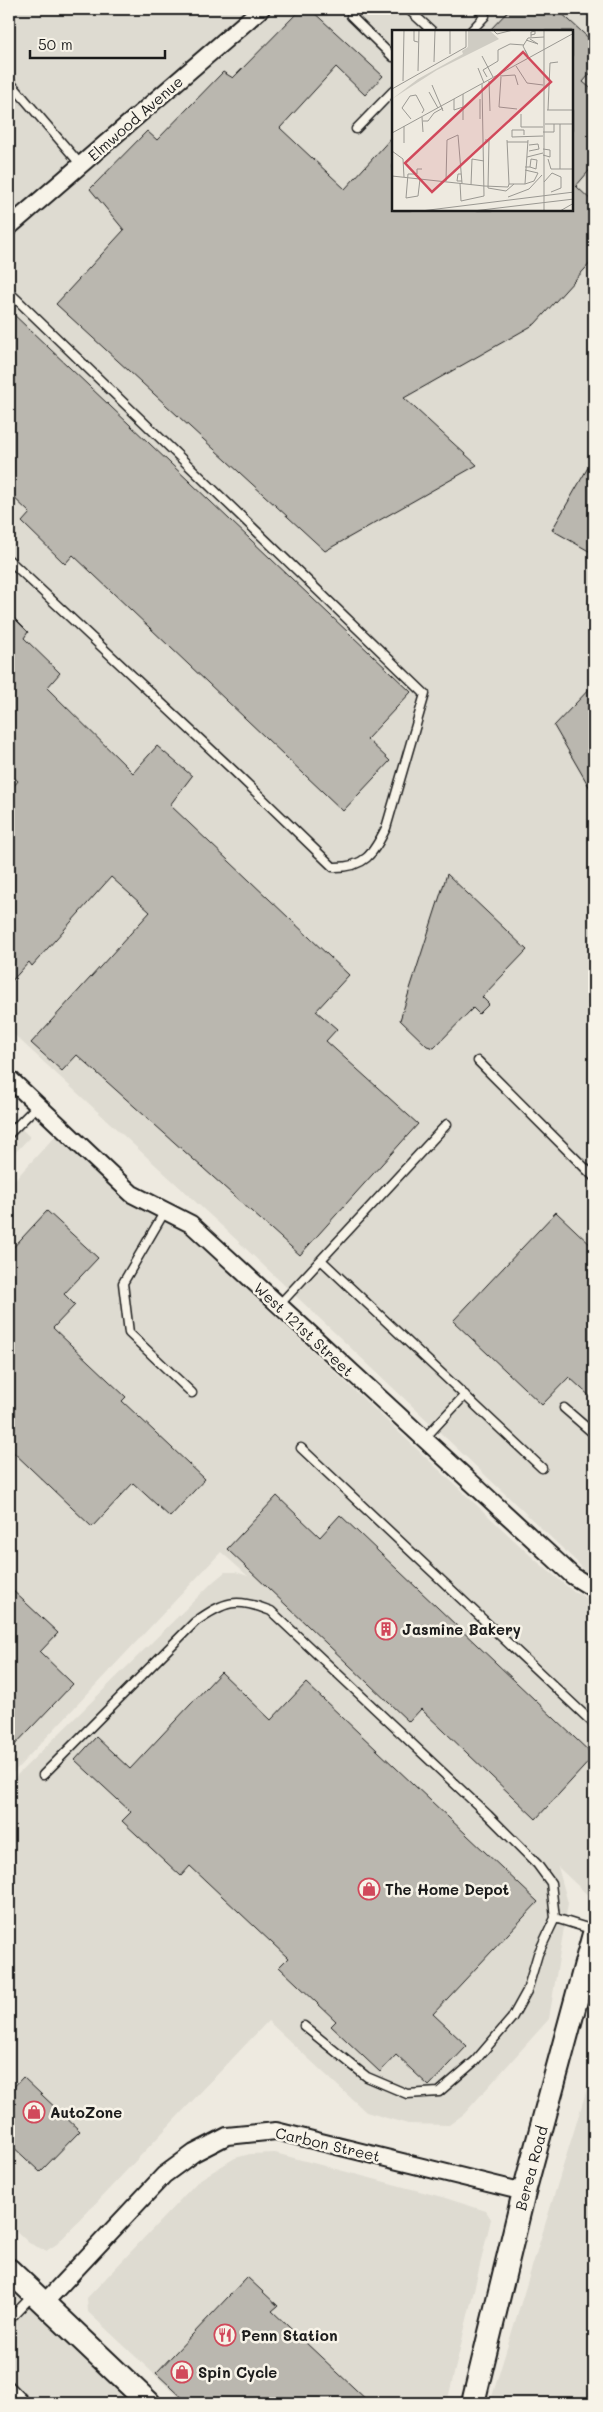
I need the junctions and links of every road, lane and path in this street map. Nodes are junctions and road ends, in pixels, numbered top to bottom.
1 (261, 9) edge
2 (358, 9) edge
3 (408, 9) edge
4 (478, 9) edge
5 (431, 30) edge
6 (472, 30) edge
7 (392, 56) edge
8 (9, 81) edge
9 (392, 92) edge
10 (356, 129) dead end
11 (81, 164) junction
12 (9, 227) edge
13 (9, 292) edge
14 (9, 560) edge
15 (478, 1061) dead end
16 (9, 1078) edge
17 (38, 1105) junction
18 (447, 1124) dead end
19 (9, 1134) edge
20 (594, 1177) edge
21 (165, 1211) junction
22 (321, 1260) junction
23 (279, 1306) junction
24 (192, 1393) dead end
25 (465, 1395) junction
26 (564, 1408) dead end
27 (594, 1434) edge
28 (424, 1439) junction
29 (301, 1448) dead end
30 (542, 1468) dead end
31 (594, 1589) edge
32 (594, 1724) edge
33 (44, 1775) dead end
34 (555, 1918) junction
35 (594, 1930) edge
36 (594, 1934) edge
37 (304, 2026) dead end
38 (524, 2192) junction
39 (9, 2270) edge
40 (39, 2299) junction
41 (9, 2320) edge
42 (9, 2385) edge
43 (27, 2403) edge
44 (149, 2403) edge
45 (473, 2403) edge

1 - 11 street, Elmwood Avenue
2 - 7 lane
3 - 5 lane
4 - 6 lane
8 - 11 lane
9 - 10 lane
11 - 12 street, Elmwood Avenue
13 - 14 lane
15 - 20 lane
16 - 17 street, West 121st Street
17 - 19 lane
17 - 21 street, West 121st Street
18 - 22 lane
21 - 23 street, West 121st Street
21 - 24 lane
22 - 23 lane
22 - 25 lane
23 - 28 street, West 121st Street
25 - 28 lane
25 - 30 lane
26 - 27 lane
28 - 31 street, West 121st Street
29 - 32 lane
33 - 34 lane
34 - 35 lane
34 - 37 lane
36 - 38 main road, Berea Road
38 - 40 street, Carbon Street
38 - 45 main road, Berea Road
39 - 40 main road
40 - 41 lane
40 - 44 main road
42 - 43 lane

